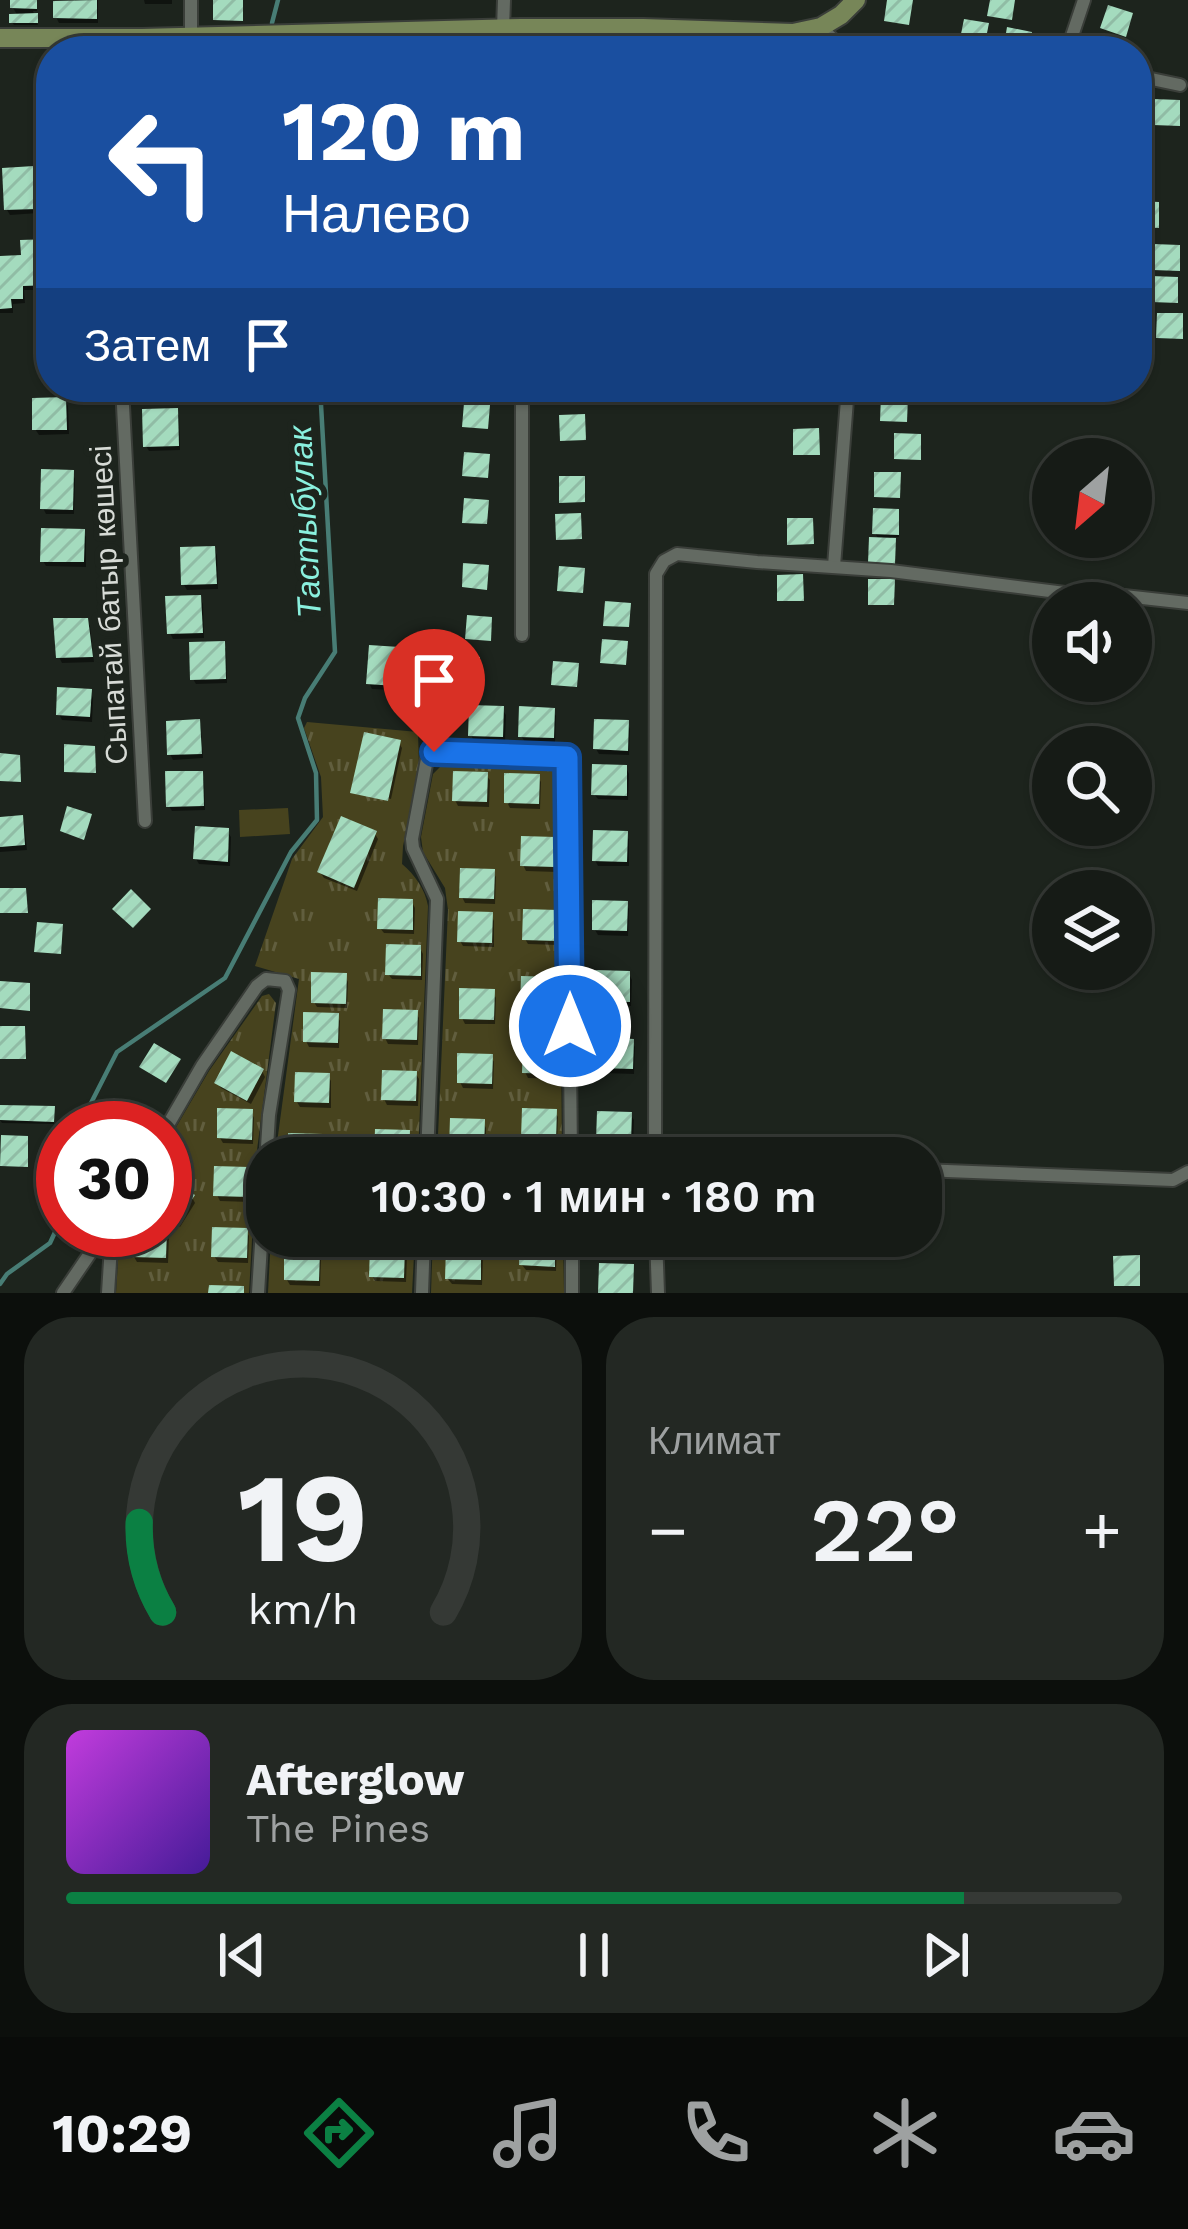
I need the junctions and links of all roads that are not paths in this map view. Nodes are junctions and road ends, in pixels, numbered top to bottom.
1 (191, 0) edge
2 (504, 0) edge
3 (856, 0) edge
4 (1084, 0) edge
5 (821, 27) junction
6 (512, 28) junction
7 (643, 28) junction
8 (191, 36) edge
9 (227, 36) edge
10 (515, 36) edge
11 (643, 36) edge
12 (830, 36) edge
13 (1072, 36) edge
14 (0, 38) edge
15 (36, 40) edge
16 (1152, 79) edge
17 (1180, 85) dead end
18 (123, 402) edge
19 (522, 402) edge
20 (847, 402) edge
21 (834, 566) junction
22 (1188, 603) edge
23 (522, 634) dead end
24 (145, 821) dead end
25 (182, 1101) edge
26 (429, 1137) edge
27 (571, 1137) edge
28 (655, 1137) edge
29 (942, 1171) edge
30 (1188, 1172) edge
31 (89, 1257) edge
32 (109, 1257) edge
33 (423, 1257) edge
34 (572, 1257) edge
35 (657, 1257) edge
36 (63, 1293) edge
37 (108, 1293) edge
38 (258, 1293) edge
39 (422, 1293) edge
40 (572, 1293) edge
41 (658, 1293) edge

1 - 8 street
2 - 6 street
3 - 5 street
4 - 13 street
5 - 7 street
5 - 12 street
6 - 7 street
6 - 9 street
6 - 10 street
7 - 11 street
14 - 15 street
16 - 17 street
18 - 24 street, Сыпатай батыр көшесі
19 - 23 street
20 - 21 street
21 - 22 street
21 - 28 street
25 - 38 street
26 - 27 street
29 - 30 street
31 - 36 street
32 - 37 street
33 - 39 street
34 - 40 street
35 - 41 street

